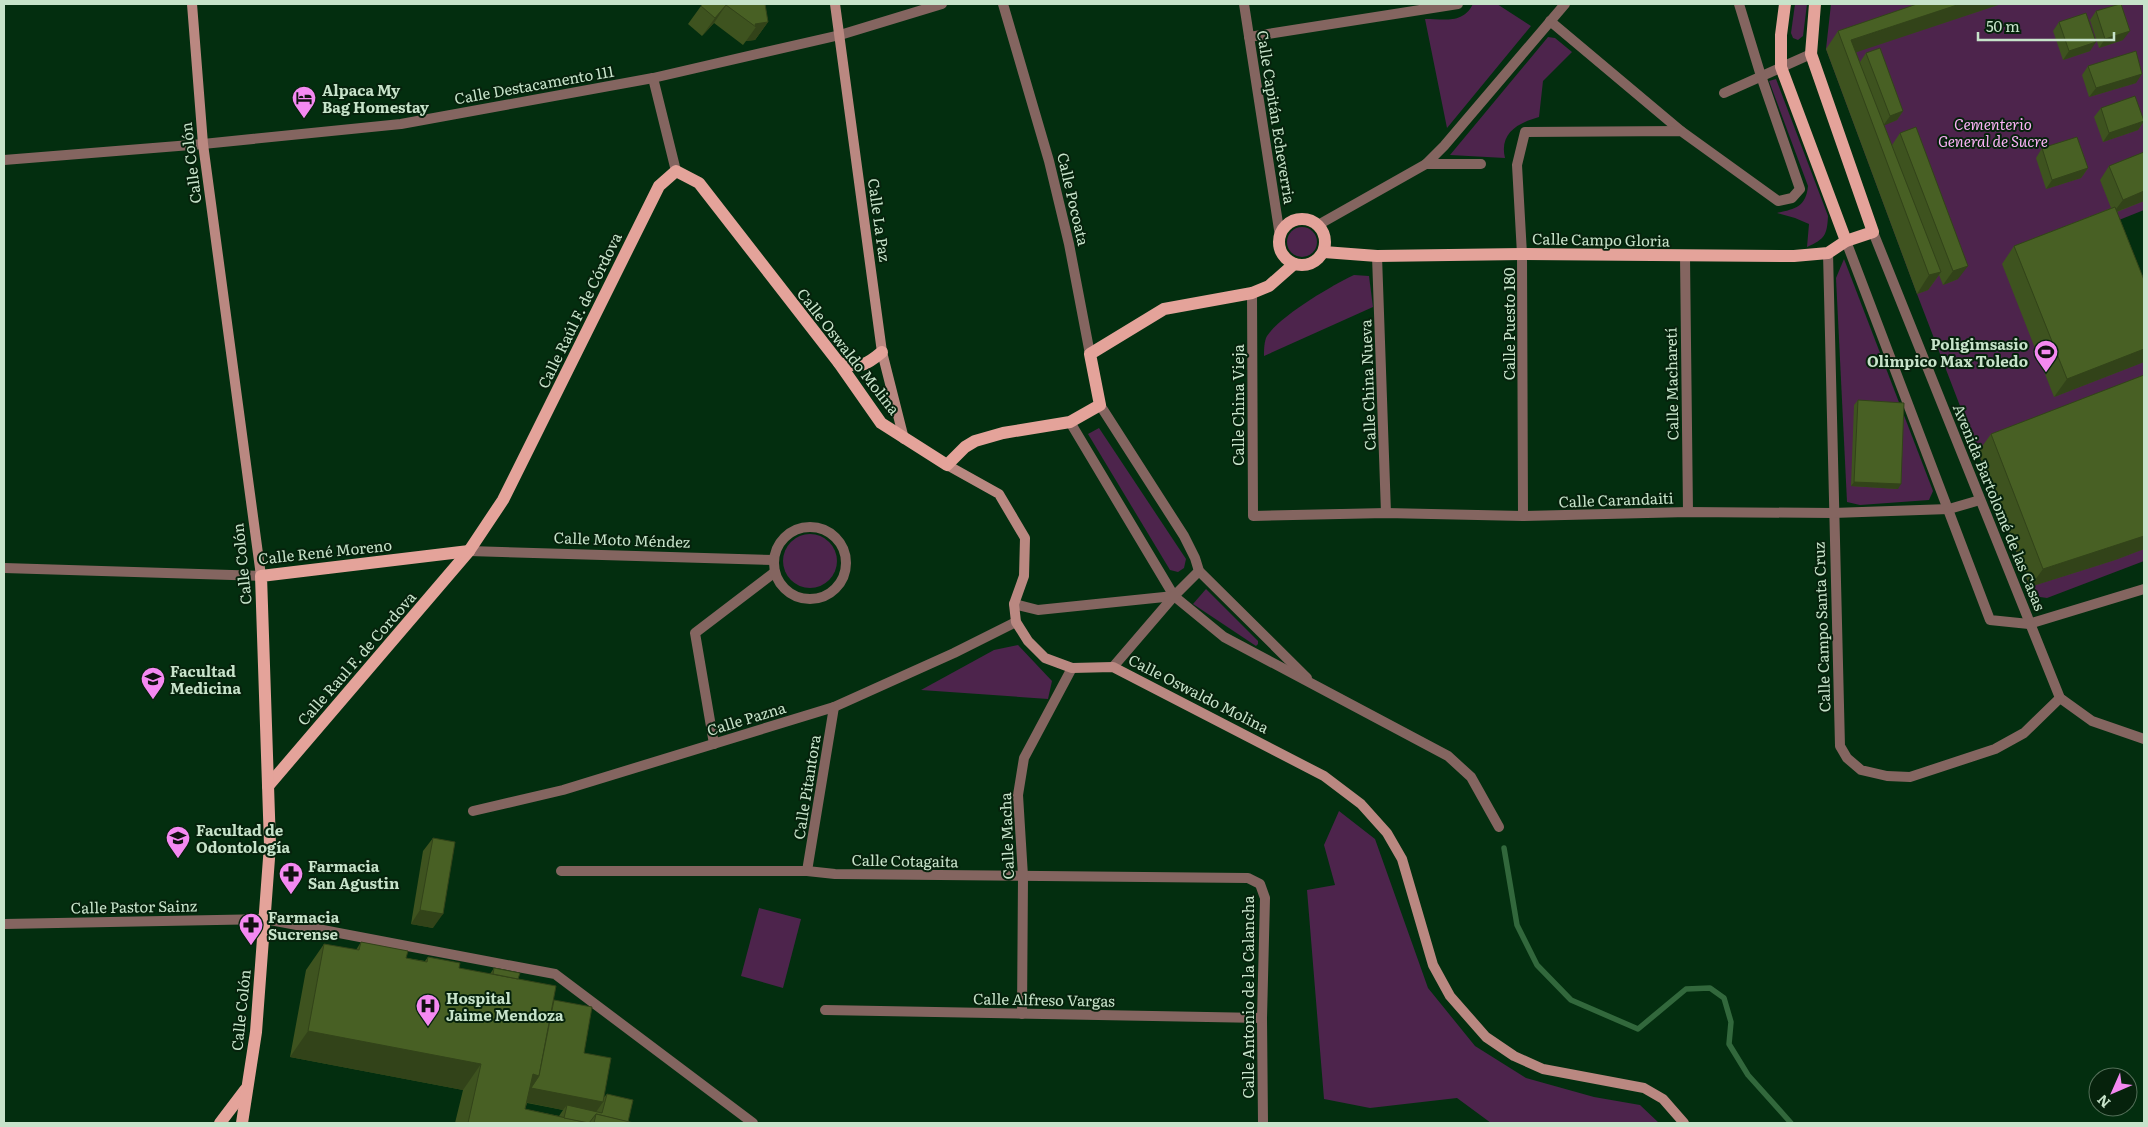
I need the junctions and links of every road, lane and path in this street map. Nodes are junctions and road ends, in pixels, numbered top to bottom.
1 (192, 4) edge
2 (835, 4) edge
3 (942, 4) edge
4 (1003, 4) edge
5 (1244, 4) edge
6 (1458, 4) edge
7 (1565, 4) edge
8 (1739, 4) edge
9 (1785, 4) edge
10 (1815, 4) edge
11 (1550, 21) junction
12 (840, 35) junction
13 (1249, 37) junction
14 (1810, 54) junction
15 (1781, 67) junction
16 (1761, 76) junction
17 (653, 78) junction
18 (1724, 93) dead end
19 (1681, 131) junction
20 (203, 144) junction
21 (4, 160) edge
22 (1426, 164) junction
23 (1482, 164) dead end
24 (676, 171) junction
25 (1318, 225) junction
26 (1873, 232) junction
27 (1280, 236) junction
28 (1846, 241) junction
29 (1324, 252) junction
30 (1828, 253) junction
31 (1522, 254) junction
32 (1377, 256) junction
33 (1685, 257) junction
34 (1294, 264) junction
35 (1252, 293) junction
36 (882, 352) junction
37 (1090, 354) junction
38 (838, 363) junction
39 (1100, 405) junction
40 (1070, 422) junction
41 (904, 439) junction
42 (947, 465) junction
43 (1980, 500) junction
44 (1949, 509) junction
45 (1688, 512) junction
46 (1386, 513) junction
47 (1833, 513) junction
48 (1253, 516) joint
49 (1523, 516) junction
50 (469, 551) junction
51 (774, 560) junction
52 (4, 568) edge
53 (1199, 571) junction
54 (775, 572) junction
55 (261, 576) junction
56 (2144, 589) edge
57 (1174, 596) junction
58 (1014, 604) junction
59 (1016, 622) junction
60 (2029, 624) junction
61 (1113, 667) junction
62 (1072, 668) junction
63 (1314, 685) junction
64 (2060, 698) junction
65 (834, 707) junction
66 (2144, 739) edge
67 (714, 744) junction
68 (268, 786) junction
69 (472, 811) dead end
70 (1499, 827) dead end
71 (561, 871) dead end
72 (807, 871) junction
73 (1023, 876) junction
74 (1248, 878) joint
75 (265, 919) junction
76 (4, 924) edge
77 (825, 1010) dead end
78 (1022, 1014) junction
79 (1262, 1018) junction
80 (247, 1088) junction
81 (220, 1123) edge
82 (242, 1123) edge
83 (753, 1123) edge
84 (1263, 1123) edge
85 (1684, 1123) edge

1 - 20 main road, Calle Colón
2 - 12 main road, Calle La Paz
3 - 12 street, Calle Destacamento 111
4 - 37 street, Calle Pocoata
5 - 13 street, Calle Capitán Echeverria
6 - 13 street
7 - 11 street
8 - 16 street
9 - 15 main road, Avenida Bartolomé de las Casas
10 - 14 main road, Avenida Bartolomé de las Casas
11 - 19 street
11 - 22 street
12 - 17 street, Calle Destacamento 111
12 - 36 main road, Calle La Paz
13 - 27 street, Calle Capitán Echeverria
14 - 15 street
14 - 26 main road, Avenida Bartolomé de las Casas
15 - 16 street
15 - 28 main road, Avenida Bartolomé de las Casas
16 - 18 street
16 - 19 street
17 - 20 street, Calle Destacamento 111
17 - 24 street
19 - 31 street, Calle Puesto 180
20 - 21 street, Calle Destacamento 111
20 - 55 main road, Calle Colón
22 - 23 street
22 - 25 street
24 - 38 main road, Calle Oswaldo Molina
24 - 50 main road, Calle Raúl F. de Córdova
25 - 27 main road
25 - 29 main road
26 - 28 main road, Calle Campo Gloria
26 - 43 street, Avenida Bartolomé de las Casas
27 - 34 main road
28 - 30 main road, Calle Campo Gloria
28 - 44 street, Avenida Bartolomé de las Casas
29 - 32 main road, Calle Campo Gloria
29 - 34 main road
30 - 33 main road, Calle Campo Gloria
30 - 47 street, Calle Campo Santa Cruz
31 - 32 main road, Calle Campo Gloria
31 - 33 main road, Calle Campo Gloria
31 - 49 street, Calle Puesto 180
32 - 46 street, Calle China Nueva
33 - 45 street, Calle Macharetí
34 - 35 main road
35 - 37 main road
35 - 48 street, Calle China Vieja
36 - 38 main road
36 - 41 main road, Calle La Paz
37 - 39 main road, Calle Pocoata
38 - 41 main road, Calle Oswaldo Molina
39 - 40 main road
39 - 53 street
40 - 42 main road
40 - 57 street
41 - 42 main road, Calle Oswaldo Molina
42 - 58 main road, Calle Oswaldo Molina
43 - 44 street, Calle Carandaiti
43 - 60 street, Avenida Bartolomé de las Casas
44 - 47 street, Calle Carandaiti
44 - 60 street, Avenida Bartolomé de las Casas
45 - 47 street, Calle Carandaiti
45 - 49 street, Calle Carandaiti
46 - 48 street, Calle Carandaiti
46 - 49 street, Calle Carandaiti
47 - 64 street, Calle Campo Santa Cruz
50 - 51 street, Calle Moto Méndez
50 - 55 main road, Calle René Moreno
50 - 68 main road, Calle Raul F. de Cordova
51 - 54 street
51 - 54 street
52 - 55 street, Calle René Moreno
53 - 57 street
53 - 63 street
54 - 67 street
55 - 68 main road, Calle Colón
56 - 60 street
57 - 58 street
57 - 61 street
57 - 63 street
58 - 59 main road, Calle Oswaldo Molina
59 - 62 main road, Calle Oswaldo Molina
59 - 65 street, Calle Pazna
60 - 64 street
61 - 62 main road, Calle Oswaldo Molina
61 - 85 main road, Calle Oswaldo Molina
62 - 73 street, Calle Macha
63 - 70 street
64 - 66 street
65 - 67 street, Calle Pazna
65 - 72 street, Calle Pitantora
67 - 69 street, Calle Pazna
68 - 75 main road, Calle Colón
71 - 72 street, Calle Cotagaita
72 - 73 street, Calle Cotagaita
73 - 74 street, Calle Cotagaita
73 - 78 street, Calle Macha
74 - 79 street, Calle Antonio de la Calancha
75 - 76 street, Calle Pastor Sainz
75 - 80 main road, Calle Colón
75 - 83 street, Calle Pastor Sainz
77 - 78 street, Calle Alfreso Vargas
78 - 79 street, Calle Alfreso Vargas
79 - 84 street, Calle Antonio de la Calancha
80 - 81 main road
80 - 82 main road, Calle Colón

